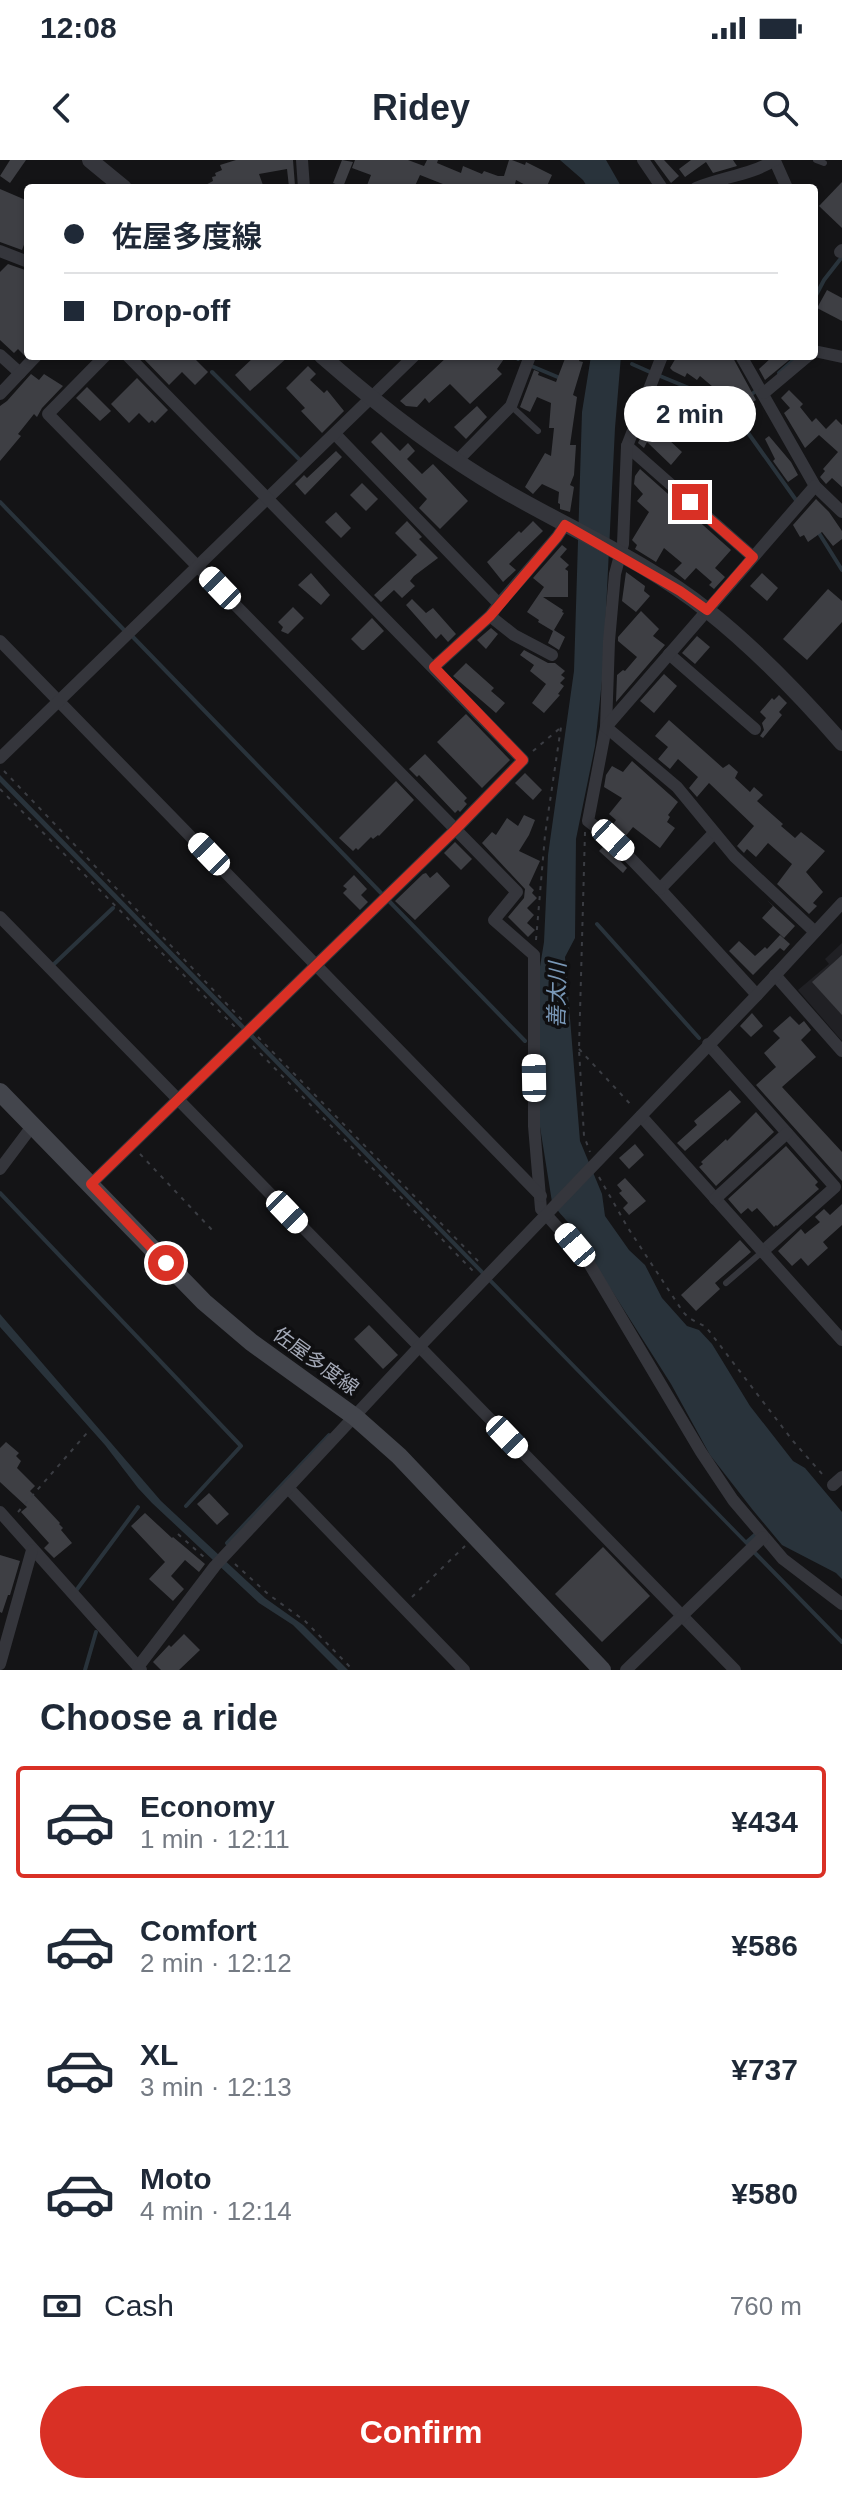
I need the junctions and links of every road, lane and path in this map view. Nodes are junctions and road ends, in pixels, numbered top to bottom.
1 (90, 160) edge
2 (302, 160) edge
3 (775, 160) edge
4 (646, 162) edge
5 (119, 184) edge
6 (304, 184) edge
7 (660, 184) edge
8 (706, 184) edge
9 (785, 184) edge
10 (0, 251) edge
11 (24, 260) edge
12 (818, 352) edge
13 (0, 355) edge
14 (842, 357) edge
15 (32, 360) edge
16 (101, 360) edge
17 (132, 360) edge
18 (327, 360) edge
19 (410, 360) edge
20 (528, 360) edge
21 (660, 360) edge
22 (743, 360) edge
23 (803, 360) edge
24 (20, 373) junction
25 (764, 393) junction
26 (0, 394) edge
27 (370, 398) junction
28 (511, 406) junction
29 (538, 431) dead end
30 (335, 434) junction
31 (627, 446) junction
32 (456, 462) junction
33 (815, 486) junction
34 (267, 499) junction
35 (842, 512) edge
36 (570, 528) junction
37 (617, 554) junction
38 (753, 557) junction
39 (199, 566) junction
40 (499, 604) junction
41 (707, 610) junction
42 (490, 616) junction
43 (0, 641) edge
44 (669, 654) junction
45 (552, 655) dead end
46 (434, 667) junction
47 (59, 701) junction
48 (606, 727) junction
49 (755, 729) dead end
50 (842, 743) edge
51 (0, 758) edge
52 (523, 760) junction
53 (0, 768) edge
54 (0, 789) edge
55 (588, 821) junction
56 (455, 830) junction
57 (714, 833) junction
58 (660, 889) junction
59 (842, 903) edge
60 (0, 917) edge
61 (815, 932) junction
62 (534, 955) junction
63 (317, 964) junction
64 (775, 975) junction
65 (757, 995) junction
66 (246, 1032) junction
67 (708, 1044) junction
68 (579, 1049) junction
69 (842, 1051) edge
70 (0, 1092) edge
71 (177, 1100) junction
72 (641, 1116) junction
73 (33, 1125) junction
74 (787, 1133) junction
75 (131, 1145) junction
76 (594, 1165) junction
77 (0, 1169) edge
78 (91, 1184) junction
79 (838, 1191) edge
80 (541, 1196) junction
81 (715, 1199) junction
82 (549, 1212) junction
83 (214, 1232) dead end
84 (762, 1252) junction
85 (487, 1277) junction
86 (726, 1283) dead end
87 (842, 1340) edge
88 (419, 1347) junction
89 (355, 1417) junction
90 (87, 1433) dead end
91 (837, 1481) edge
92 (289, 1489) junction
93 (4, 1517) edge
94 (178, 1534) dead end
95 (475, 1536) junction
96 (763, 1537) junction
97 (32, 1550) junction
98 (220, 1562) junction
99 (842, 1604) edge
100 (403, 1607) junction
101 (682, 1616) junction
102 (0, 1664) edge
103 (139, 1669) edge
104 (353, 1670) edge
105 (464, 1670) edge
106 (602, 1670) edge
107 (626, 1670) edge
108 (735, 1670) edge

1 - 5 street
2 - 6 street
3 - 8 street
3 - 9 street
4 - 7 street
10 - 11 street
12 - 14 street
13 - 24 street
15 - 24 street
16 - 39 street
17 - 34 street
18 - 27 street
19 - 27 street
20 - 28 street
21 - 31 street
22 - 25 street
23 - 25 street
24 - 26 street
25 - 33 street
27 - 30 street
27 - 32 street
28 - 29 lane
28 - 32 street
30 - 34 street
30 - 40 street
31 - 37 street
31 - 38 street
32 - 36 street
33 - 35 street
33 - 38 street
34 - 39 street
34 - 46 street
36 - 37 street
36 - 40 street
37 - 41 street
37 - 48 street
38 - 41 street
39 - 47 street
39 - 56 street
40 - 42 street
41 - 44 street
41 - 50 street
42 - 45 street
42 - 46 street
43 - 47 street
44 - 48 street
44 - 49 street
46 - 52 street
47 - 51 street
47 - 63 street
48 - 55 street
48 - 57 street
52 - 56 street
52 - 62 path
53 - 66 path
54 - 66 path
55 - 58 street
55 - 68 path
56 - 62 street
56 - 63 street
57 - 58 street
57 - 61 street
58 - 65 street
59 - 61 street
60 - 71 street
61 - 64 street
62 - 80 street
63 - 66 street
63 - 80 street
64 - 65 street
64 - 69 street
65 - 67 street
66 - 71 street
66 - 85 path
66 - 85 path
67 - 72 street
67 - 74 street
68 - 72 path
68 - 76 path
70 - 73 main road, 佐屋多度線
71 - 75 street
71 - 88 street
72 - 76 street
72 - 81 street
73 - 77 street
73 - 78 main road, 佐屋多度線
74 - 79 street
74 - 81 street
75 - 78 street
75 - 83 path
76 - 82 street
76 - 91 path
78 - 89 main road, 佐屋多度線
79 - 84 street
80 - 82 street
81 - 84 street
82 - 85 street
82 - 96 street
84 - 86 lane
84 - 87 street
85 - 88 street
88 - 89 street
88 - 101 street
89 - 92 street
89 - 95 main road, 佐屋多度線
90 - 93 path
92 - 98 street
92 - 100 street
93 - 97 street
94 - 98 path
95 - 100 path
95 - 106 main road, 佐屋多度線
96 - 99 street
96 - 101 street
97 - 102 street
97 - 103 street
98 - 103 street
98 - 104 path
100 - 105 street
101 - 107 street
101 - 108 street

